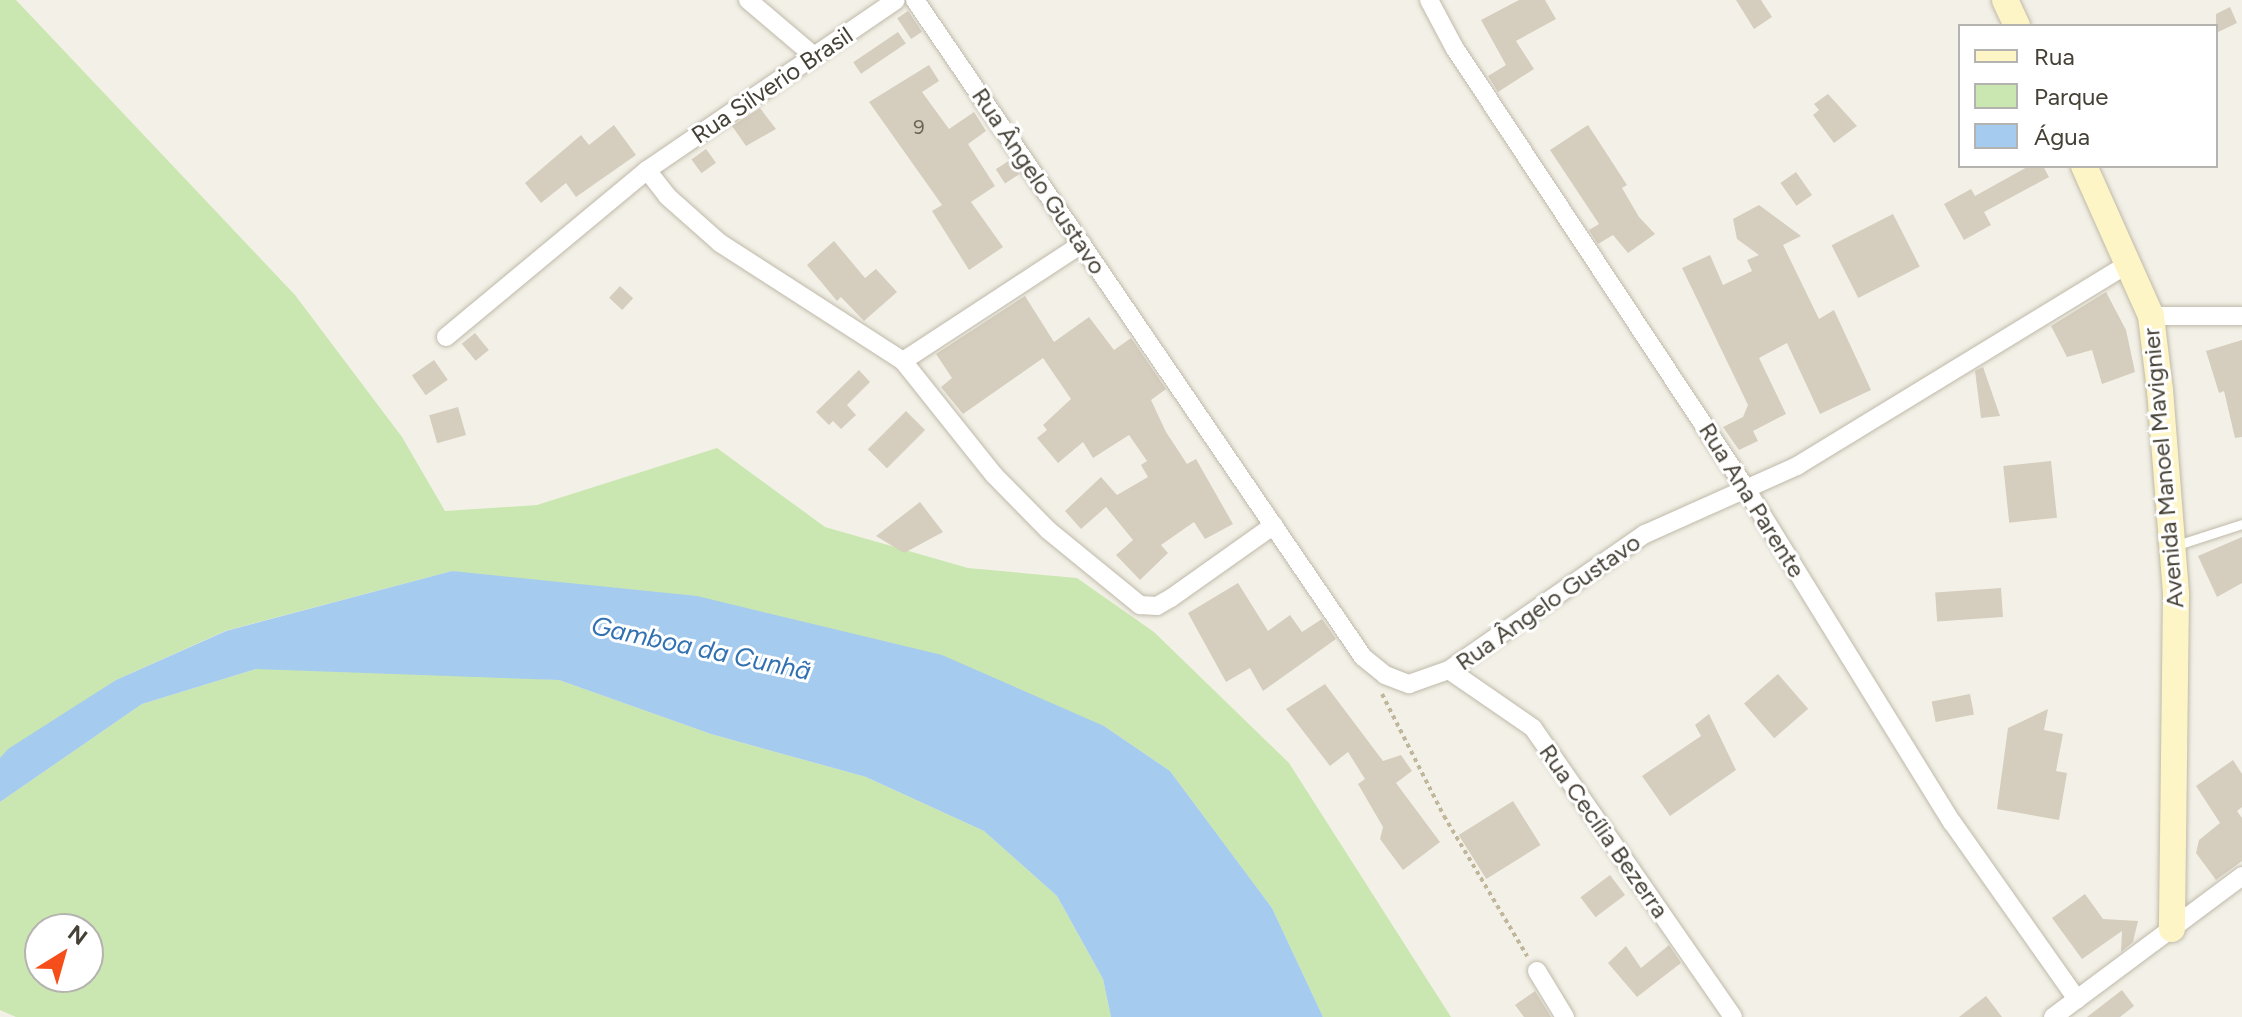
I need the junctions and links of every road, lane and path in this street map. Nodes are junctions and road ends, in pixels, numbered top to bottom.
1 (748, 0) edge
2 (896, 0) edge
3 (915, 0) edge
4 (1429, 0) edge
5 (2005, 0) edge
6 (2016, 24) edge
7 (814, 56) junction
8 (2085, 168) edge
9 (647, 170) junction
10 (1082, 244) junction
11 (2130, 263) junction
12 (2151, 316) junction
13 (2242, 316) edge
14 (446, 337) dead end
15 (903, 361) junction
16 (1746, 489) junction
17 (2242, 524) edge
18 (1274, 525) junction
19 (2174, 546) junction
20 (1363, 657) junction
21 (1449, 670) junction
22 (2242, 876) edge
23 (2172, 929) junction
24 (1537, 971) joint
25 (2077, 999) junction
26 (1565, 1017) edge
27 (1733, 1017) edge
28 (2053, 1017) edge

1 - 7 street
2 - 7 street, Rua Silverio Brasil
3 - 10 street, Rua Ângelo Gustavo
4 - 16 street, Rua Ana Parente
5 - 6 street
7 - 9 street, Rua Silverio Brasil
8 - 11 street, Avenida Manoel Mavignier
9 - 14 street, Rua Silverio Brasil
9 - 15 street
10 - 15 street
10 - 18 street, Rua Ângelo Gustavo
11 - 12 street, Avenida Manoel Mavignier
11 - 16 street, Rua Ângelo Gustavo
12 - 13 street
12 - 19 street, Avenida Manoel Mavignier
15 - 18 street
16 - 21 street, Rua Ângelo Gustavo
16 - 25 street, Rua Ana Parente
17 - 19 lane
18 - 20 street, Rua Ângelo Gustavo
19 - 23 street, Avenida Manoel Mavignier
20 - 21 street, Rua Ângelo Gustavo
20 - 24 path
21 - 27 street, Rua Cecília Bezerra
22 - 23 street
23 - 25 street
24 - 26 street
25 - 28 street

